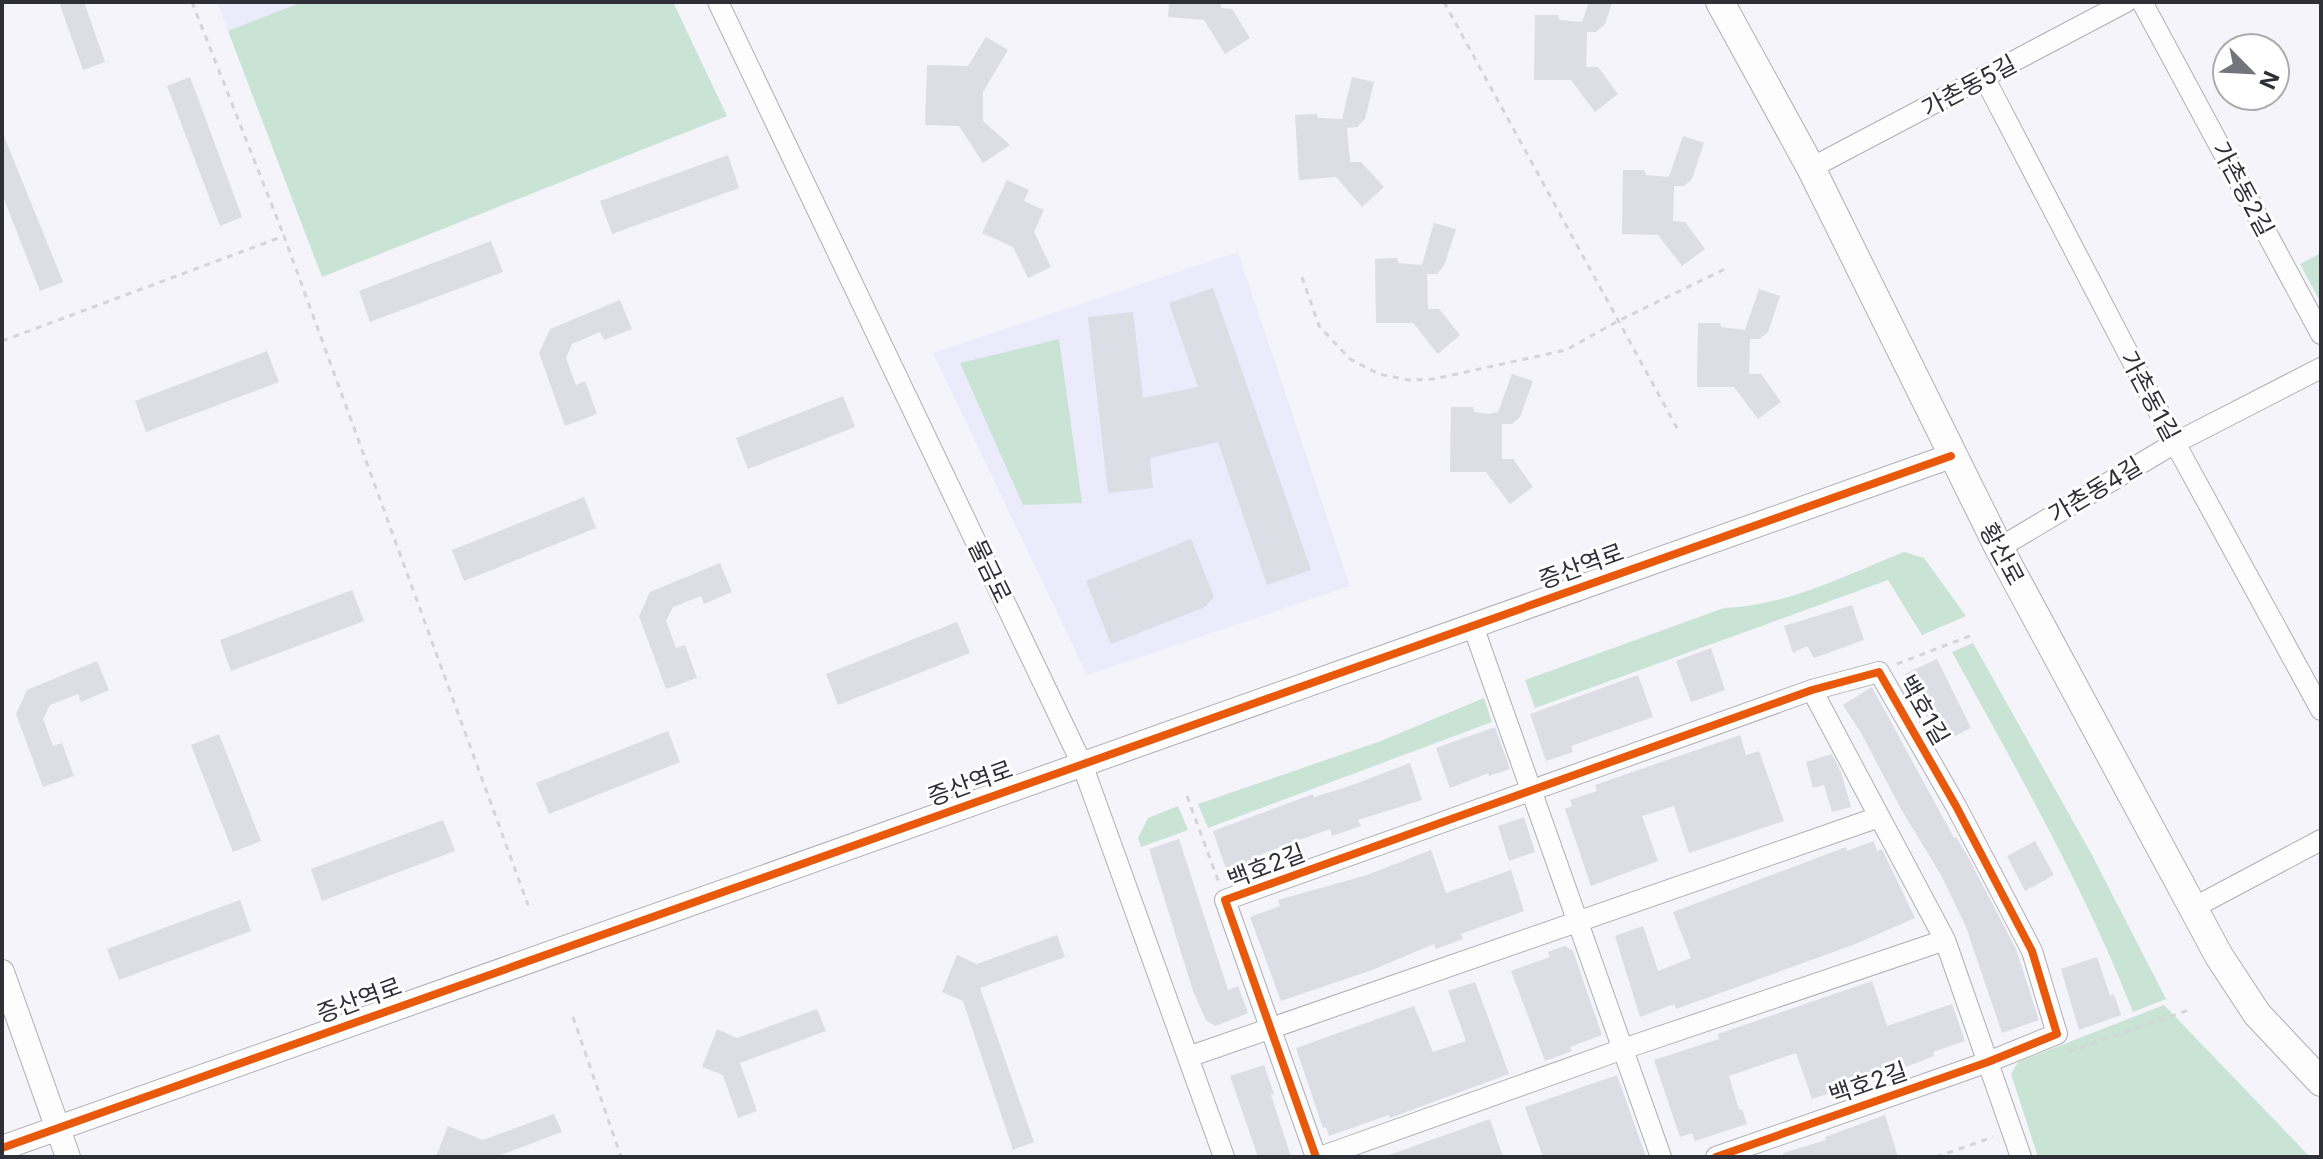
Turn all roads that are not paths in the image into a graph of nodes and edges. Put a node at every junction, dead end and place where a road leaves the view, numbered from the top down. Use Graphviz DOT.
graph roads {
  1 [pos="718,2"];
  2 [pos="1720,2"];
  3 [pos="2126,2"];
  4 [pos="2142,2"];
  5 [pos="1985,79"];
  6 [pos="1811,168"];
  7 [pos="2321,334"];
  8 [pos="2321,368"];
  9 [pos="2175,443"];
  10 [pos="1951,456"];
  11 [pos="1999,548"];
  12 [pos="1473,626"];
  13 [pos="1812,690"];
  14 [pos="2321,710"];
  15 [pos="1082,764"];
  16 [pos="1531,792"];
  17 [pos="1879,817"];
  18 [pos="2321,840"];
  19 [pos="2193,908"];
  20 [pos="1577,921"];
  21 [pos="1945,940"];
  22 [pos="2,972"];
  23 [pos="1271,1030"];
  24 [pos="1623,1049"];
  25 [pos="1188,1057"];
  26 [pos="1988,1062"];
  27 [pos="2321,1082"];
  28 [pos="58,1128"];
  29 [pos="2,1148"];
  30 [pos="68,1157"];
  31 [pos="1224,1157"];
  32 [pos="1318,1157"];
  33 [pos="1661,1157"];
  34 [pos="1716,1157"];
  35 [pos="2021,1157"];
  1 -- 15 [label="street, 물금로"];
  2 -- 6 [label="main road, 황산로"];
  3 -- 5 [label="street, 가촌동5길"];
  4 -- 7 [label="street, 가촌동2길"];
  5 -- 6 [label="street, 가촌동5길"];
  5 -- 9 [label="street, 가촌동1길"];
  6 -- 10 [label="main road, 황산로"];
  8 -- 9 [label="street, 가촌동4길"];
  9 -- 11 [label="street, 가촌동4길"];
  9 -- 14 [label="street, 가촌동1길"];
  10 -- 11 [label="main road, 황산로"];
  10 -- 12 [label="street, 증산역로"];
  11 -- 19 [label="main road, 황산로"];
  12 -- 15 [label="street, 증산역로"];
  12 -- 16 [label="street"];
  13 -- 16 [label="street, 백호1길"];
  13 -- 17 [label="street"];
  13 -- 26 [label="street, 백호1길"];
  15 -- 25 [label="street, 물금로"];
  15 -- 28 [label="street, 증산역로"];
  16 -- 20 [label="street"];
  16 -- 23 [label="street, 백호2길"];
  17 -- 20 [label="street"];
  17 -- 21 [label="street"];
  18 -- 19 [label="street"];
  19 -- 27 [label="main road, 황산로"];
  20 -- 23 [label="street"];
  20 -- 24 [label="street"];
  21 -- 24 [label="street, 백호2길"];
  21 -- 26 [label="street"];
  22 -- 28 [label="street"];
  23 -- 25 [label="street"];
  23 -- 32 [label="street, 백호2길"];
  24 -- 32 [label="street, 백호2길"];
  24 -- 33 [label="street"];
  25 -- 31 [label="street, 물금로"];
  26 -- 34 [label="street, 백호2길"];
  26 -- 35 [label="street"];
  28 -- 29 [label="street, 증산역로"];
  28 -- 30 [label="street"];
}
